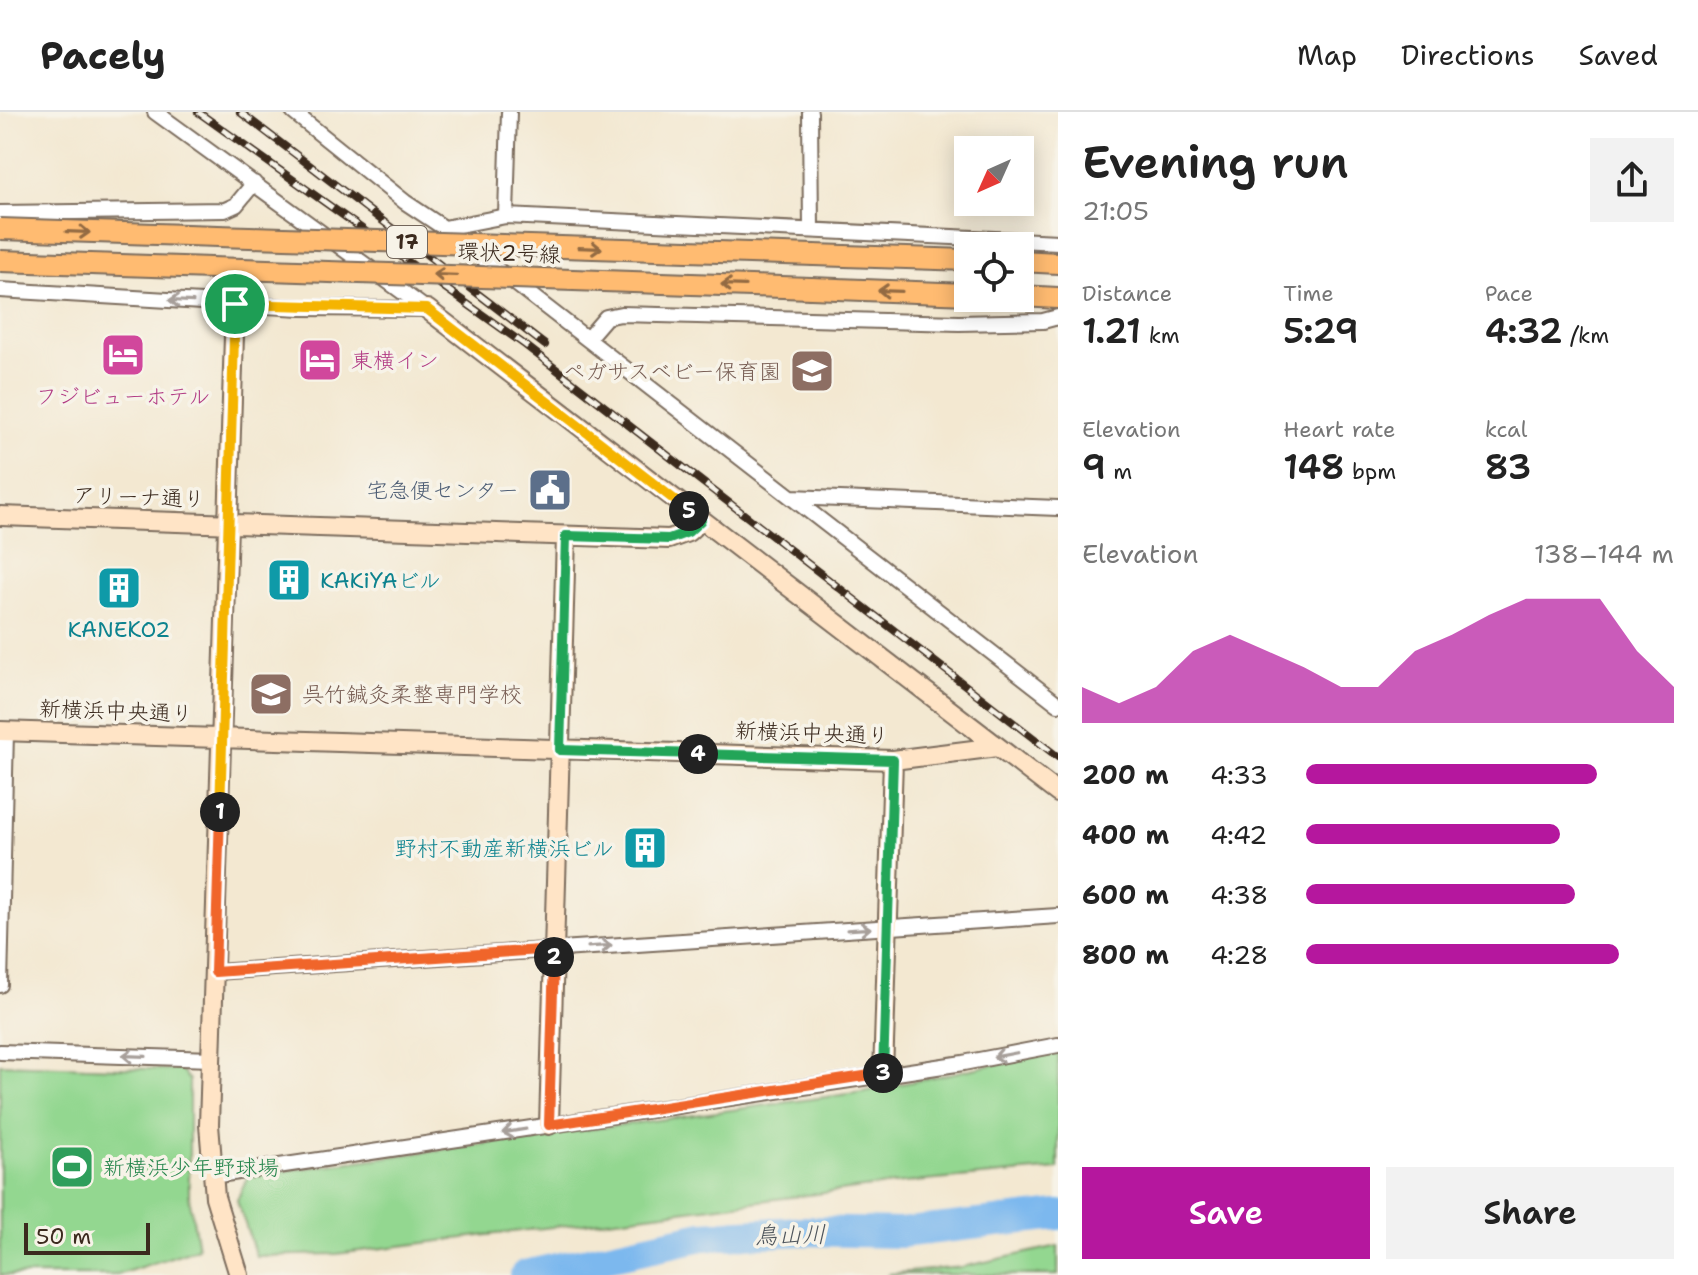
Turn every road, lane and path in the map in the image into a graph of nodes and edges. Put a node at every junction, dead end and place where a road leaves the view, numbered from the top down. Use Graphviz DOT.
graph roads {
  1 [pos="155,112"];
  2 [pos="293,112"];
  3 [pos="509,112"];
  4 [pos="810,112"];
  5 [pos="254,183"];
  6 [pos="0,213"];
  7 [pos="506,216"];
  8 [pos="444,228"];
  9 [pos="0,229"];
  10 [pos="811,230"];
  11 [pos="1058,242"];
  12 [pos="954,260"];
  13 [pos="0,261"];
  14 [pos="1034,262"];
  15 [pos="1058,263"];
  16 [pos="0,290"];
  17 [pos="954,293"];
  18 [pos="1034,297"];
  19 [pos="1058,298"];
  20 [pos="235,304"];
  21 [pos="427,309"];
  22 [pos="1058,317"];
  23 [pos="587,339"];
  24 [pos="792,497"];
  25 [pos="1058,508"];
  26 [pos="0,516"];
  27 [pos="701,520"];
  28 [pos="228,524"];
  29 [pos="566,536"];
  30 [pos="1058,704"];
  31 [pos="3,732"];
  32 [pos="222,739"];
  33 [pos="997,747"];
  34 [pos="560,750"];
  35 [pos="893,760"];
  36 [pos="1058,793"];
  37 [pos="1058,916"];
  38 [pos="887,927"];
  39 [pos="554,949"];
  40 [pos="215,972"];
  41 [pos="0,985"];
  42 [pos="1058,1045"];
  43 [pos="0,1052"];
  44 [pos="212,1059"];
  45 [pos="883,1075"];
  46 [pos="549,1125"];
  47 [pos="212,1176"];
  48 [pos="237,1269"];
  1 -- 5 [label="street"];
  2 -- 8 [label="street"];
  3 -- 7 [label="street"];
  4 -- 10 [label="street"];
  5 -- 6 [label="street"];
  5 -- 21 [label="street"];
  7 -- 8 [label="street"];
  7 -- 10 [label="street"];
  8 -- 23 [label="street"];
  9 -- 12 [label="main road, 環状2号線 / 17, one-way, bridge"];
  10 -- 11 [label="street"];
  17 -- 13 [label="main road, 環状2号線 / 17, one-way, bridge"];
  14 -- 15 [label="main road"];
  20 -- 16 [label="street, one-way"];
  18 -- 19 [label="main road"];
  20 -- 21 [label="street"];
  20 -- 28 [label="street"];
  21 -- 27 [label="street"];
  22 -- 23 [label="street"];
  23 -- 24 [label="street"];
  24 -- 25 [label="street"];
  24 -- 30 [label="street"];
  26 -- 28 [label="street, アリーナ通り"];
  27 -- 29 [label="street, アリーナ通り"];
  27 -- 33 [label="street"];
  28 -- 29 [label="street, アリーナ通り"];
  28 -- 32 [label="street"];
  29 -- 34 [label="street"];
  31 -- 32 [label="street, 新横浜中央通り"];
  31 -- 41 [label="street"];
  32 -- 34 [label="street, 新横浜中央通り"];
  32 -- 40 [label="street"];
  33 -- 35 [label="street, 新横浜中央通り"];
  33 -- 36 [label="street"];
  34 -- 35 [label="street, 新横浜中央通り"];
  34 -- 39 [label="street"];
  35 -- 38 [label="street"];
  37 -- 38 [label="street"];
  39 -- 38 [label="street, one-way"];
  38 -- 45 [label="street"];
  39 -- 40 [label="street"];
  39 -- 46 [label="street"];
  40 -- 44 [label="street"];
  42 -- 45 [label="street, one-way"];
  44 -- 43 [label="street, one-way"];
  44 -- 47 [label="street"];
  45 -- 46 [label="street"];
  46 -- 47 [label="street, one-way"];
  47 -- 48 [label="street"];
}
